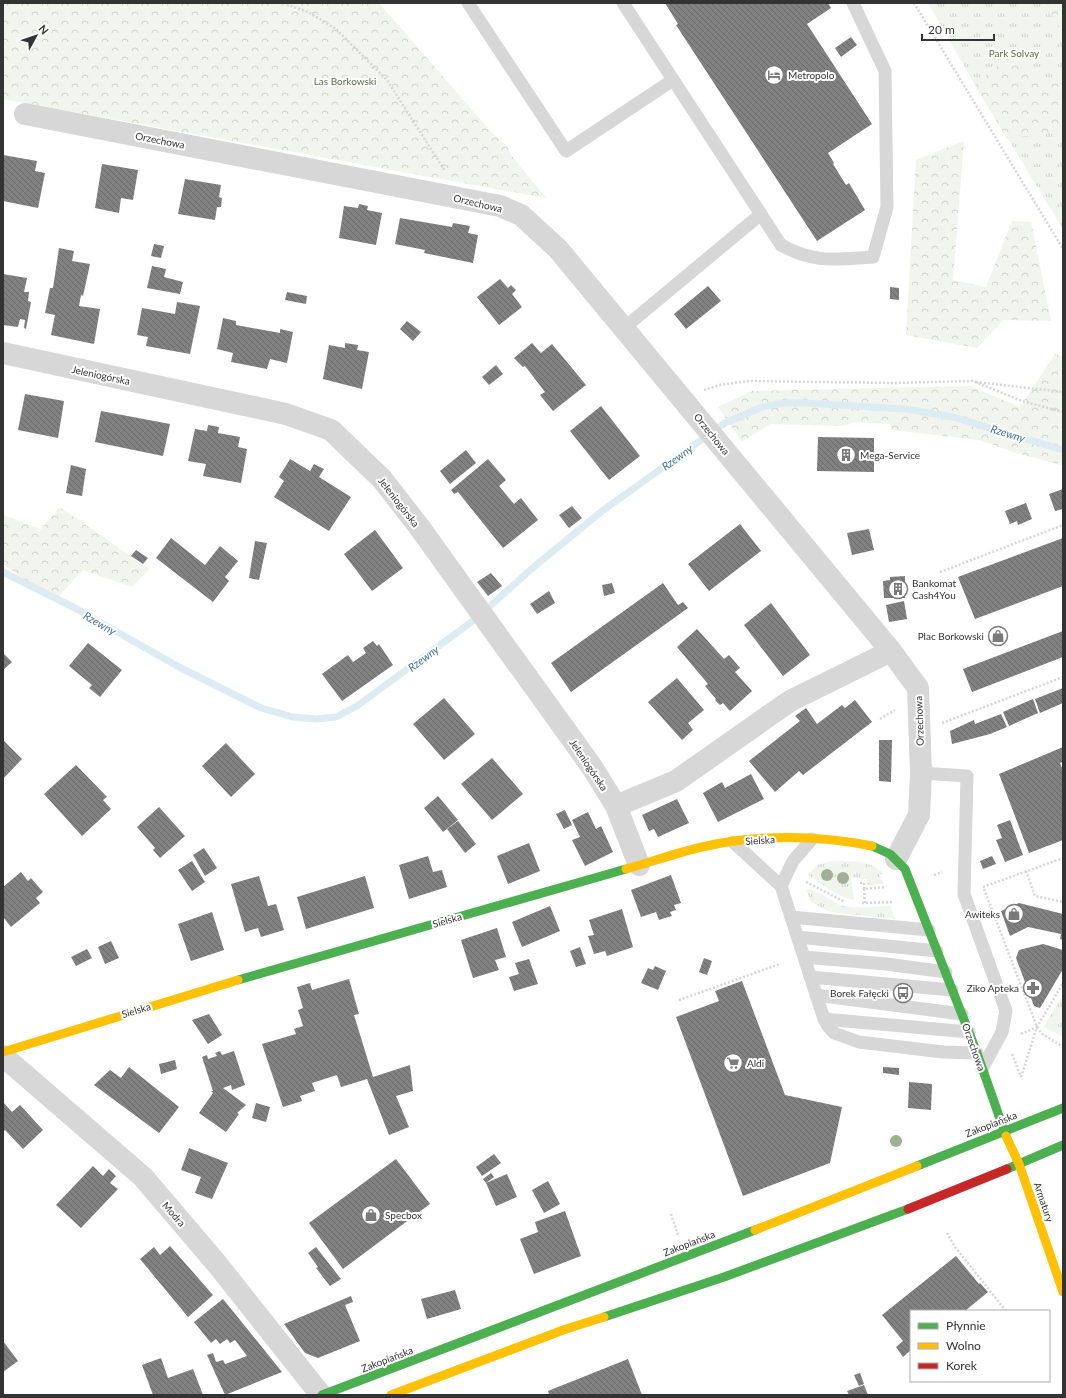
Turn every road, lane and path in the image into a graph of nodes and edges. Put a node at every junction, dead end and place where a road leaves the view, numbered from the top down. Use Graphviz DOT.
graph roads {
  1 [pos="282,3"];
  2 [pos="468,3"];
  3 [pos="624,3"];
  4 [pos="853,3"];
  5 [pos="914,3"];
  6 [pos="673,80"];
  7 [pos="25,114"];
  8 [pos="462,199"];
  9 [pos="761,214"];
  10 [pos="1063,249"];
  11 [pos="624,328"];
  12 [pos="3,353"];
  13 [pos="973,381"];
  14 [pos="1063,392"];
  15 [pos="682,398"];
  16 [pos="1063,412"];
  17 [pos="1063,525"];
  18 [pos="940,572"];
  19 [pos="890,651"];
  20 [pos="1063,677"];
  21 [pos="900,708"];
  22 [pos="880,719"];
  23 [pos="919,730"];
  24 [pos="921,773"];
  25 [pos="616,806"];
  26 [pos="812,839"];
  27 [pos="733,842"];
  28 [pos="1063,858"];
  29 [pos="896,859"];
  30 [pos="639,865"];
  31 [pos="1026,871"];
  32 [pos="942,872"];
  33 [pos="934,875"];
  34 [pos="806,882"];
  35 [pos="860,883"];
  36 [pos="781,886"];
  37 [pos="886,887"];
  38 [pos="864,889"];
  39 [pos="892,902"];
  40 [pos="1063,902"];
  41 [pos="848,903"];
  42 [pos="858,903"];
  43 [pos="865,903"];
  44 [pos="791,917"];
  45 [pos="929,930"];
  46 [pos="798,937"];
  47 [pos="937,951"];
  48 [pos="804,957"];
  49 [pos="780,964"];
  50 [pos="946,972"];
  51 [pos="810,977"];
  52 [pos="1063,983"];
  53 [pos="952,990"];
  54 [pos="816,995"];
  55 [pos="680,1000"];
  56 [pos="962,1014"];
  57 [pos="824,1019"];
  58 [pos="1037,1027"];
  59 [pos="968,1032"];
  60 [pos="1063,1047"];
  61 [pos="1010,1048"];
  62 [pos="3,1054"];
  63 [pos="977,1054"];
  64 [pos="982,1069"];
  65 [pos="1063,1108"];
  66 [pos="1004,1131"];
  67 [pos="1063,1145"];
  68 [pos="1019,1164"];
  69 [pos="671,1214"];
  70 [pos="947,1233"];
  71 [pos="680,1241"];
  72 [pos="1063,1292"];
  73 [pos="1005,1310"];
  74 [pos="322,1395"];
  75 [pos="391,1395"];
  1 -- 8 [label="path"];
  2 -- 6 [label="lane"];
  3 -- 6 [label="lane"];
  4 -- 9 [label="lane"];
  5 -- 10 [label="path"];
  6 -- 9 [label="lane"];
  7 -- 8 [label="street, Orzechowa"];
  8 -- 11 [label="street, Orzechowa"];
  9 -- 11 [label="lane"];
  11 -- 15 [label="street, Orzechowa"];
  12 -- 25 [label="street, Jeleniogórska"];
  13 -- 14 [label="path"];
  13 -- 15 [label="path"];
  13 -- 16 [label="path"];
  15 -- 19 [label="street, Orzechowa"];
  17 -- 18 [label="path"];
  19 -- 23 [label="street, Orzechowa"];
  19 -- 25 [label="street"];
  20 -- 23 [label="path"];
  21 -- 22 [label="path"];
  23 -- 24 [label="street, Orzechowa"];
  24 -- 29 [label="street, Orzechowa"];
  24 -- 64 [label="lane"];
  25 -- 30 [label="street, Jeleniogórska"];
  26 -- 27 [label="main road, Sielska"];
  26 -- 29 [label="main road, Sielska"];
  26 -- 36 [label="lane"];
  27 -- 30 [label="main road, Sielska"];
  27 -- 36 [label="lane"];
  28 -- 31 [label="path"];
  29 -- 45 [label="main road, Orzechowa"];
  30 -- 62 [label="main road, Sielska"];
  31 -- 40 [label="path"];
  31 -- 58 [label="path"];
  32 -- 33 [label="path"];
  34 -- 41 [label="path"];
  35 -- 38 [label="path"];
  36 -- 44 [label="lane"];
  37 -- 38 [label="path"];
  38 -- 43 [label="path"];
  39 -- 43 [label="path"];
  42 -- 43 [label="path"];
  44 -- 45 [label="lane"];
  44 -- 46 [label="lane"];
  45 -- 47 [label="main road, Orzechowa"];
  46 -- 47 [label="lane"];
  46 -- 48 [label="lane"];
  47 -- 50 [label="main road, Orzechowa"];
  48 -- 50 [label="lane"];
  48 -- 51 [label="lane"];
  49 -- 55 [label="path"];
  50 -- 53 [label="main road, Orzechowa"];
  51 -- 53 [label="lane"];
  51 -- 54 [label="lane"];
  52 -- 58 [label="path"];
  53 -- 56 [label="main road, Orzechowa"];
  54 -- 56 [label="lane"];
  54 -- 57 [label="lane"];
  56 -- 59 [label="main road, Orzechowa"];
  57 -- 59 [label="lane"];
  57 -- 63 [label="lane"];
  58 -- 60 [label="path"];
  58 -- 61 [label="path"];
  59 -- 63 [label="main road, Orzechowa"];
  62 -- 74 [label="street, Modra"];
  63 -- 64 [label="main road, Orzechowa"];
  64 -- 66 [label="main road, Orzechowa"];
  65 -- 66 [label="main road, Zakopiańska"];
  66 -- 68 [label="main road, Orzechowa"];
  66 -- 74 [label="main road, Zakopiańska"];
  67 -- 68 [label="main road"];
  68 -- 72 [label="main road, Armatury"];
  68 -- 75 [label="main road"];
  69 -- 71 [label="path"];
  70 -- 73 [label="path"];
}
